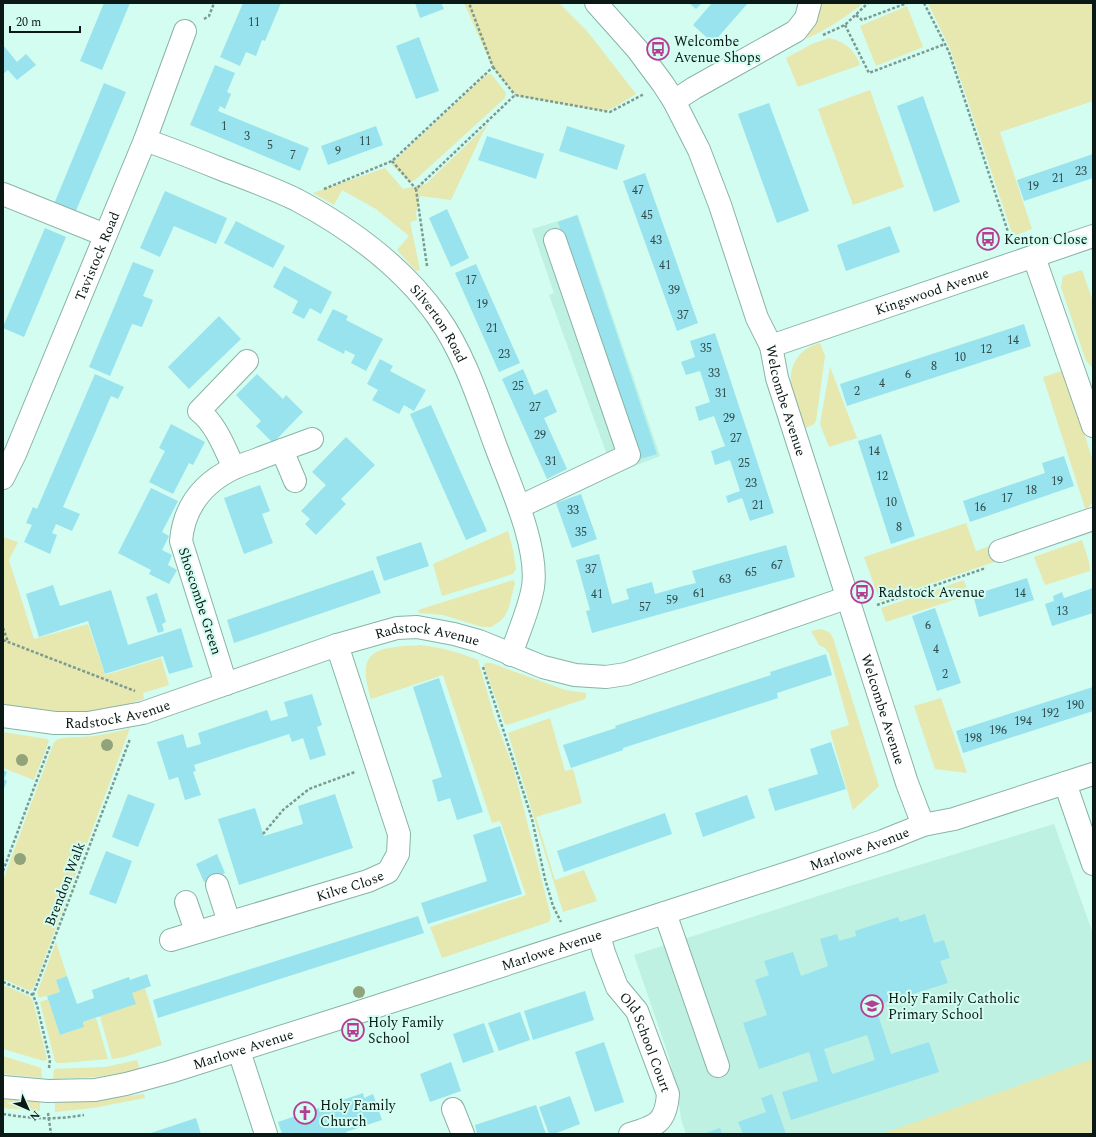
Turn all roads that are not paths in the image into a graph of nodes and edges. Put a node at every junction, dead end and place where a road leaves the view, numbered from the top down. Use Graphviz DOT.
graph roads {
  1 [pos="596,3"];
  2 [pos="810,3"];
  3 [pos="185,31"];
  4 [pos="669,92"];
  5 [pos="145,140"];
  6 [pos="3,194"];
  7 [pos="105,235"];
  8 [pos="1093,236"];
  9 [pos="555,240"];
  10 [pos="1034,257"];
  11 [pos="771,346"];
  12 [pos="247,361"];
  13 [pos="1086,381"];
  14 [pos="1093,426"];
  15 [pos="312,439"];
  16 [pos="282,450"];
  17 [pos="234,468"];
  18 [pos="3,478"];
  19 [pos="295,481"];
  20 [pos="519,507"];
  21 [pos="1093,519"];
  22 [pos="1000,551"];
  23 [pos="846,598"];
  24 [pos="337,645"];
  25 [pos="511,655"];
  26 [pos="226,684"];
  27 [pos="3,716"];
  28 [pos="1093,774"];
  29 [pos="1065,783"];
  30 [pos="923,825"];
  31 [pos="1093,864"];
  32 [pos="217,885"];
  33 [pos="186,902"];
  34 [pos="665,913"];
  35 [pos="229,922"];
  36 [pos="196,931"];
  37 [pos="599,934"];
  38 [pos="171,940"];
  39 [pos="239,1051"];
  40 [pos="718,1066"];
  41 [pos="3,1087"];
  42 [pos="453,1109"];
  43 [pos="661,1128"];
  44 [pos="266,1134"];
  45 [pos="463,1134"];
  46 [pos="630,1134"];
  1 -- 4 [label="street, Welcombe Avenue"];
  2 -- 4 [label="street"];
  3 -- 5 [label="street, Tavistock Road"];
  4 -- 11 [label="street, Welcombe Avenue"];
  5 -- 7 [label="street, Tavistock Road"];
  5 -- 20 [label="street, Silverton Road"];
  6 -- 7 [label="street"];
  7 -- 18 [label="street, Tavistock Road"];
  8 -- 10 [label="street, Kingswood Avenue"];
  9 -- 20 [label="street"];
  10 -- 11 [label="street, Kingswood Avenue"];
  10 -- 13 [label="street"];
  11 -- 23 [label="street, Welcombe Avenue"];
  12 -- 17 [label="street"];
  13 -- 14 [label="street"];
  15 -- 16 [label="street, Shoscombe Green"];
  16 -- 17 [label="street, Shoscombe Green"];
  16 -- 19 [label="street"];
  17 -- 26 [label="street, Shoscombe Green"];
  20 -- 25 [label="street, Silverton Road"];
  21 -- 22 [label="street"];
  23 -- 25 [label="street, Radstock Avenue"];
  23 -- 30 [label="street, Welcombe Avenue"];
  24 -- 25 [label="street, Radstock Avenue"];
  24 -- 26 [label="street, Radstock Avenue"];
  24 -- 35 [label="street, Kilve Close"];
  26 -- 27 [label="street, Radstock Avenue"];
  28 -- 29 [label="street, Marlowe Avenue"];
  29 -- 30 [label="street, Marlowe Avenue"];
  29 -- 31 [label="street"];
  30 -- 34 [label="street, Marlowe Avenue"];
  32 -- 35 [label="street"];
  33 -- 36 [label="street"];
  34 -- 37 [label="street, Marlowe Avenue"];
  34 -- 40 [label="street"];
  35 -- 36 [label="street, Kilve Close"];
  36 -- 38 [label="street, Kilve Close"];
  37 -- 39 [label="street, Marlowe Avenue"];
  37 -- 43 [label="street, Old School Court"];
  39 -- 41 [label="street, Marlowe Avenue"];
  39 -- 44 [label="street"];
  42 -- 45 [label="street"];
  43 -- 46 [label="street, Old School Court"];
}
